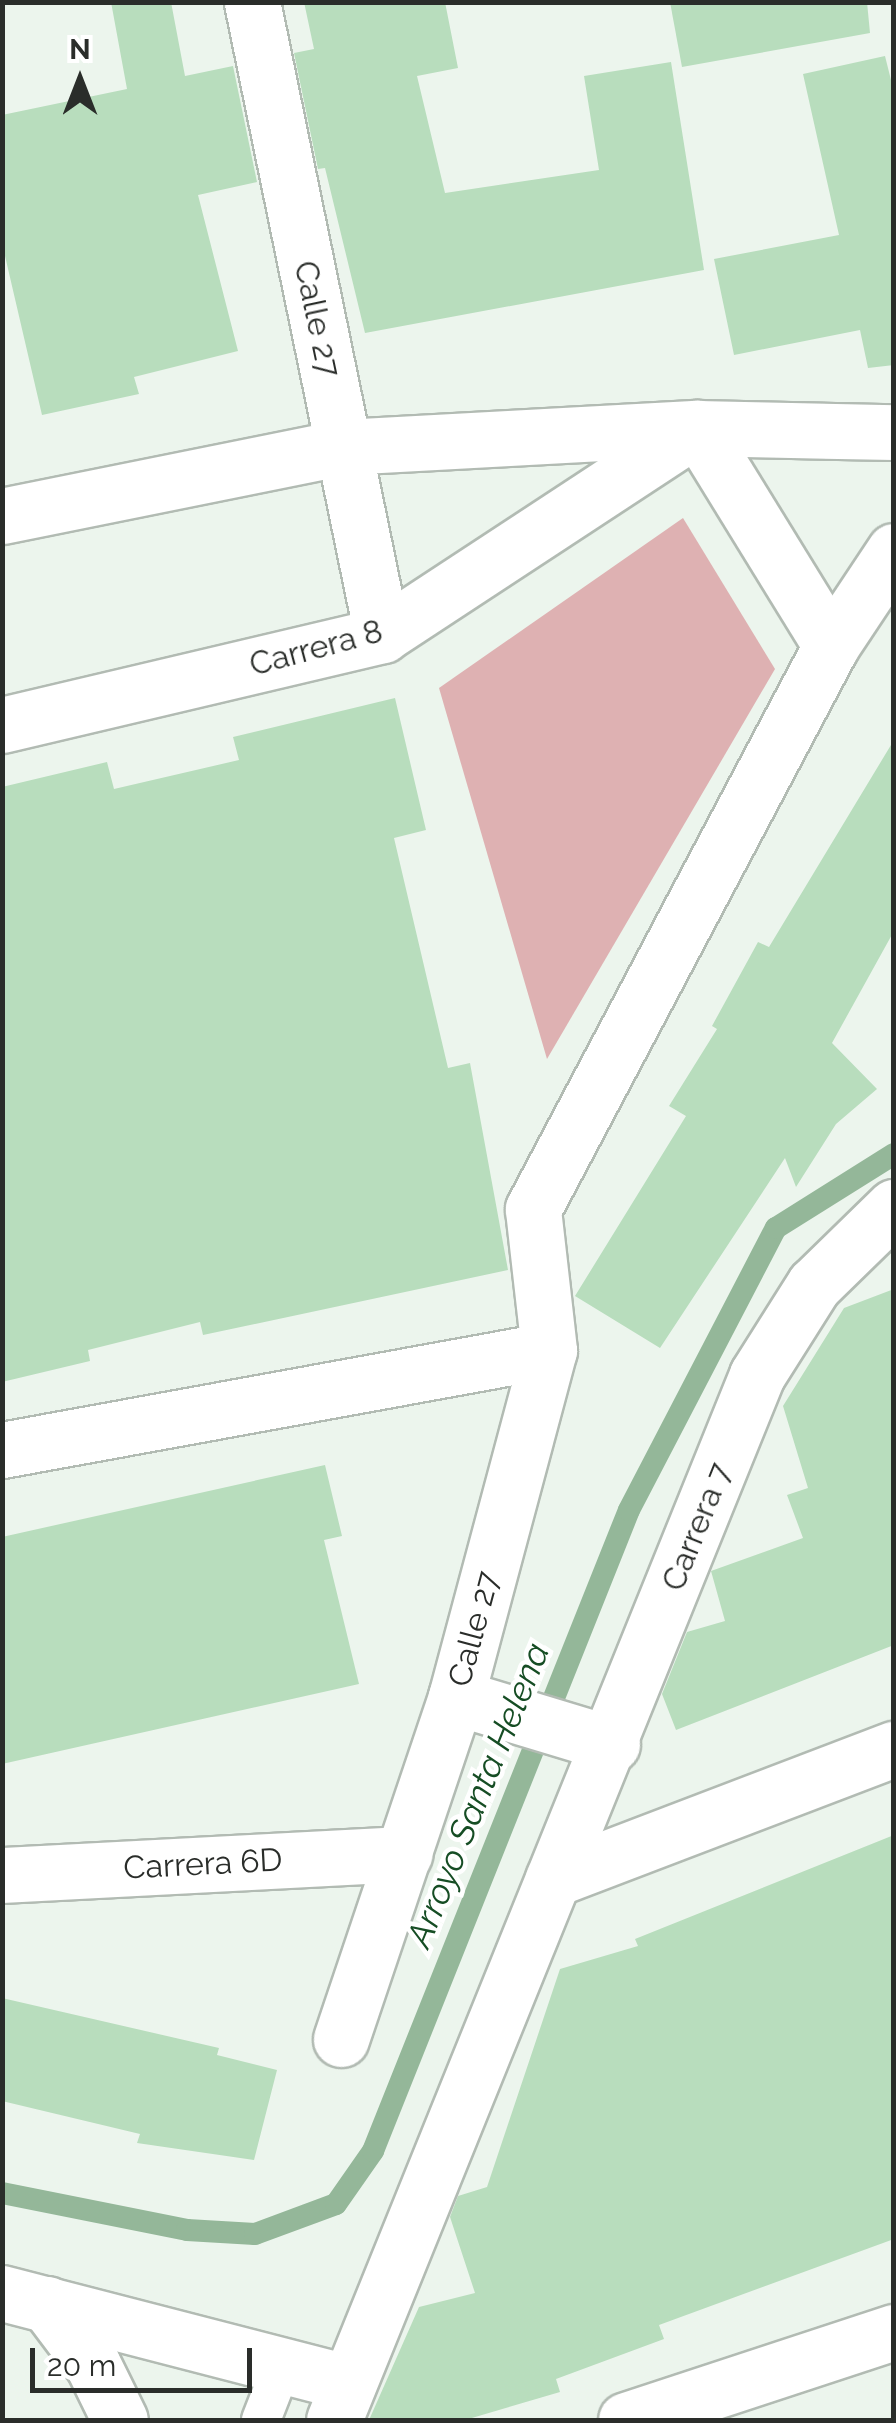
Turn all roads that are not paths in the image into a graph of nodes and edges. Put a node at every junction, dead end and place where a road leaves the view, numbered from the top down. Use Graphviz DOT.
graph roads {
  1 [pos="252,2"];
  2 [pos="696,428"];
  3 [pos="894,432"];
  4 [pos="343,447"];
  5 [pos="2,516"];
  6 [pos="894,551"];
  7 [pos="382,636"];
  8 [pos="831,646"];
  9 [pos="2,725"];
  10 [pos="894,1207"];
  11 [pos="549,1350"];
  12 [pos="2,1450"];
  13 [pos="476,1704"];
  14 [pos="592,1739"];
  15 [pos="894,1749"];
  16 [pos="404,1854"];
  17 [pos="2,1875"];
  18 [pos="552,1879"];
  19 [pos="341,2039"];
  20 [pos="25,2299"];
  21 [pos="894,2332"];
  22 [pos="284,2361"];
  23 [pos="342,2402"];
  24 [pos="120,2420"];
  25 [pos="261,2420"];
  26 [pos="626,2420"];
  1 -- 4 [label="street, Calle 27"];
  2 -- 3 [label="street"];
  2 -- 4 [label="street"];
  2 -- 7 [label="street, Carrera 8"];
  2 -- 8 [label="street"];
  4 -- 5 [label="street"];
  4 -- 7 [label="street, Calle 27"];
  6 -- 8 [label="street"];
  7 -- 9 [label="street, Carrera 8"];
  8 -- 11 [label="street, Calle 27"];
  10 -- 14 [label="street, Carrera 7"];
  11 -- 12 [label="street"];
  11 -- 13 [label="street, Calle 27"];
  13 -- 14 [label="street"];
  13 -- 16 [label="street, Calle 27"];
  14 -- 18 [label="street, Carrera 7"];
  15 -- 18 [label="street"];
  16 -- 17 [label="street, Carrera 6D"];
  16 -- 19 [label="street, Calle 27"];
  18 -- 23 [label="street"];
  20 -- 22 [label="street"];
  20 -- 24 [label="street"];
  21 -- 26 [label="street"];
  22 -- 23 [label="street"];
  22 -- 25 [label="lane"];
}
